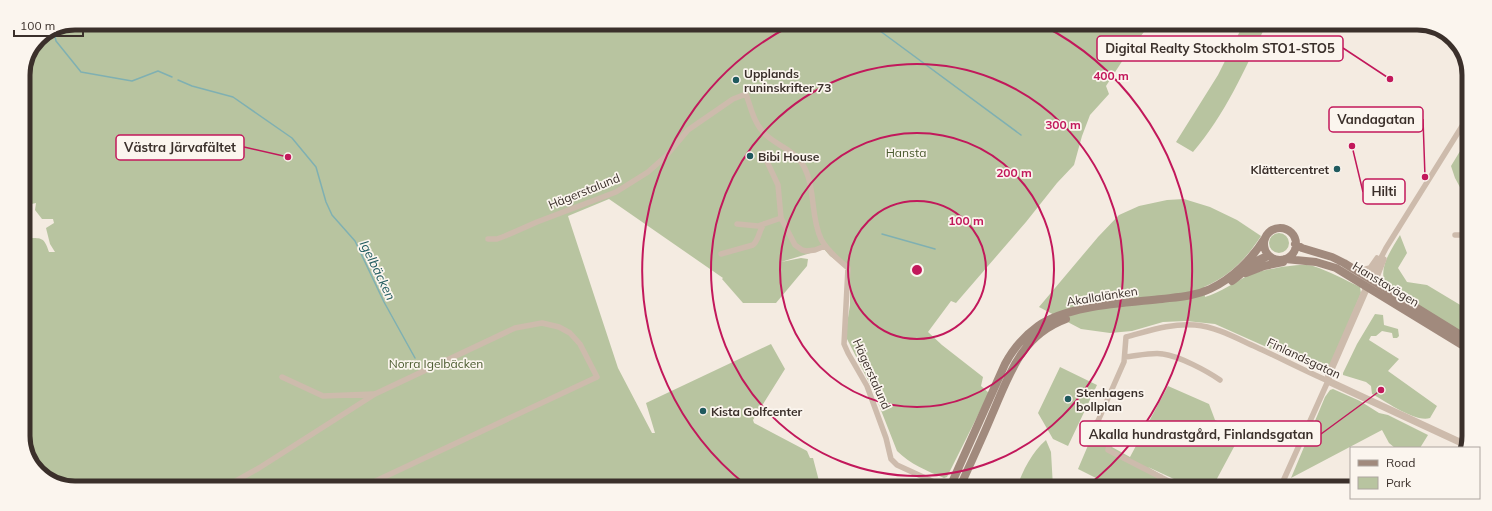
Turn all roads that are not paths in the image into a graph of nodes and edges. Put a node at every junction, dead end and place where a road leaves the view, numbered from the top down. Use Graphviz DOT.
graph roads {
  1 [pos="1462,126"];
  2 [pos="764,153"];
  3 [pos="781,218"];
  4 [pos="737,224"];
  5 [pos="764,224"];
  6 [pos="1455,235"];
  7 [pos="1462,235"];
  8 [pos="1265,238"];
  9 [pos="488,239"];
  10 [pos="1392,239"];
  11 [pos="1295,244"];
  12 [pos="825,246"];
  13 [pos="1386,248"];
  14 [pos="721,254"];
  15 [pos="1269,256"];
  16 [pos="1285,259"];
  17 [pos="1296,260"];
  18 [pos="1358,271"];
  19 [pos="1241,274"];
  20 [pos="1371,284"];
  21 [pos="1462,337"];
  22 [pos="1462,345"];
  23 [pos="1125,357"];
  24 [pos="282,378"];
  25 [pos="1220,380"];
  26 [pos="1328,381"];
  27 [pos="375,394"];
  28 [pos="1090,428"];
  29 [pos="1462,443"];
  30 [pos="1109,446"];
  31 [pos="1161,477"];
  32 [pos="236,481"];
  33 [pos="376,481"];
  34 [pos="932,481"];
  35 [pos="953,481"];
  36 [pos="963,481"];
  37 [pos="1159,481"];
  38 [pos="1169,481"];
  39 [pos="1283,481"];
  1 -- 10 [label="street"];
  2 -- 3 [label="street"];
  3 -- 5 [label="street"];
  3 -- 12 [label="street"];
  4 -- 5 [label="street"];
  5 -- 14 [label="street"];
  6 -- 7 [label="street"];
  8 -- 11 [label="main road"];
  8 -- 15 [label="main road"];
  8 -- 35 [label="main road, Akallalänken"];
  9 -- 12 [label="street, Hägerstalund"];
  10 -- 13 [label="street"];
  10 -- 20 [label="street"];
  11 -- 16 [label="main road"];
  11 -- 18 [label="main road, Hanstavägen"];
  12 -- 34 [label="street, Hägerstalund"];
  13 -- 18 [label="street"];
  13 -- 20 [label="street"];
  15 -- 16 [label="main road"];
  15 -- 19 [label="main road, Akallalänken"];
  16 -- 17 [label="main road, Hanstavägen"];
  17 -- 19 [label="main road"];
  17 -- 20 [label="main road, Hanstavägen"];
  18 -- 20 [label="main road, Hanstavägen"];
  19 -- 36 [label="main road, Akallalänken"];
  20 -- 21 [label="main road, Hanstavägen"];
  20 -- 22 [label="main road, Hanstavägen"];
  20 -- 26 [label="street"];
  23 -- 25 [label="street"];
  23 -- 26 [label="street, Finlandsgatan"];
  23 -- 28 [label="street"];
  24 -- 27 [label="street"];
  26 -- 29 [label="street, Finlandsgatan"];
  26 -- 39 [label="street"];
  27 -- 32 [label="street"];
  27 -- 33 [label="street"];
  30 -- 31 [label="street"];
  31 -- 37 [label="street"];
  31 -- 38 [label="street"];
}
